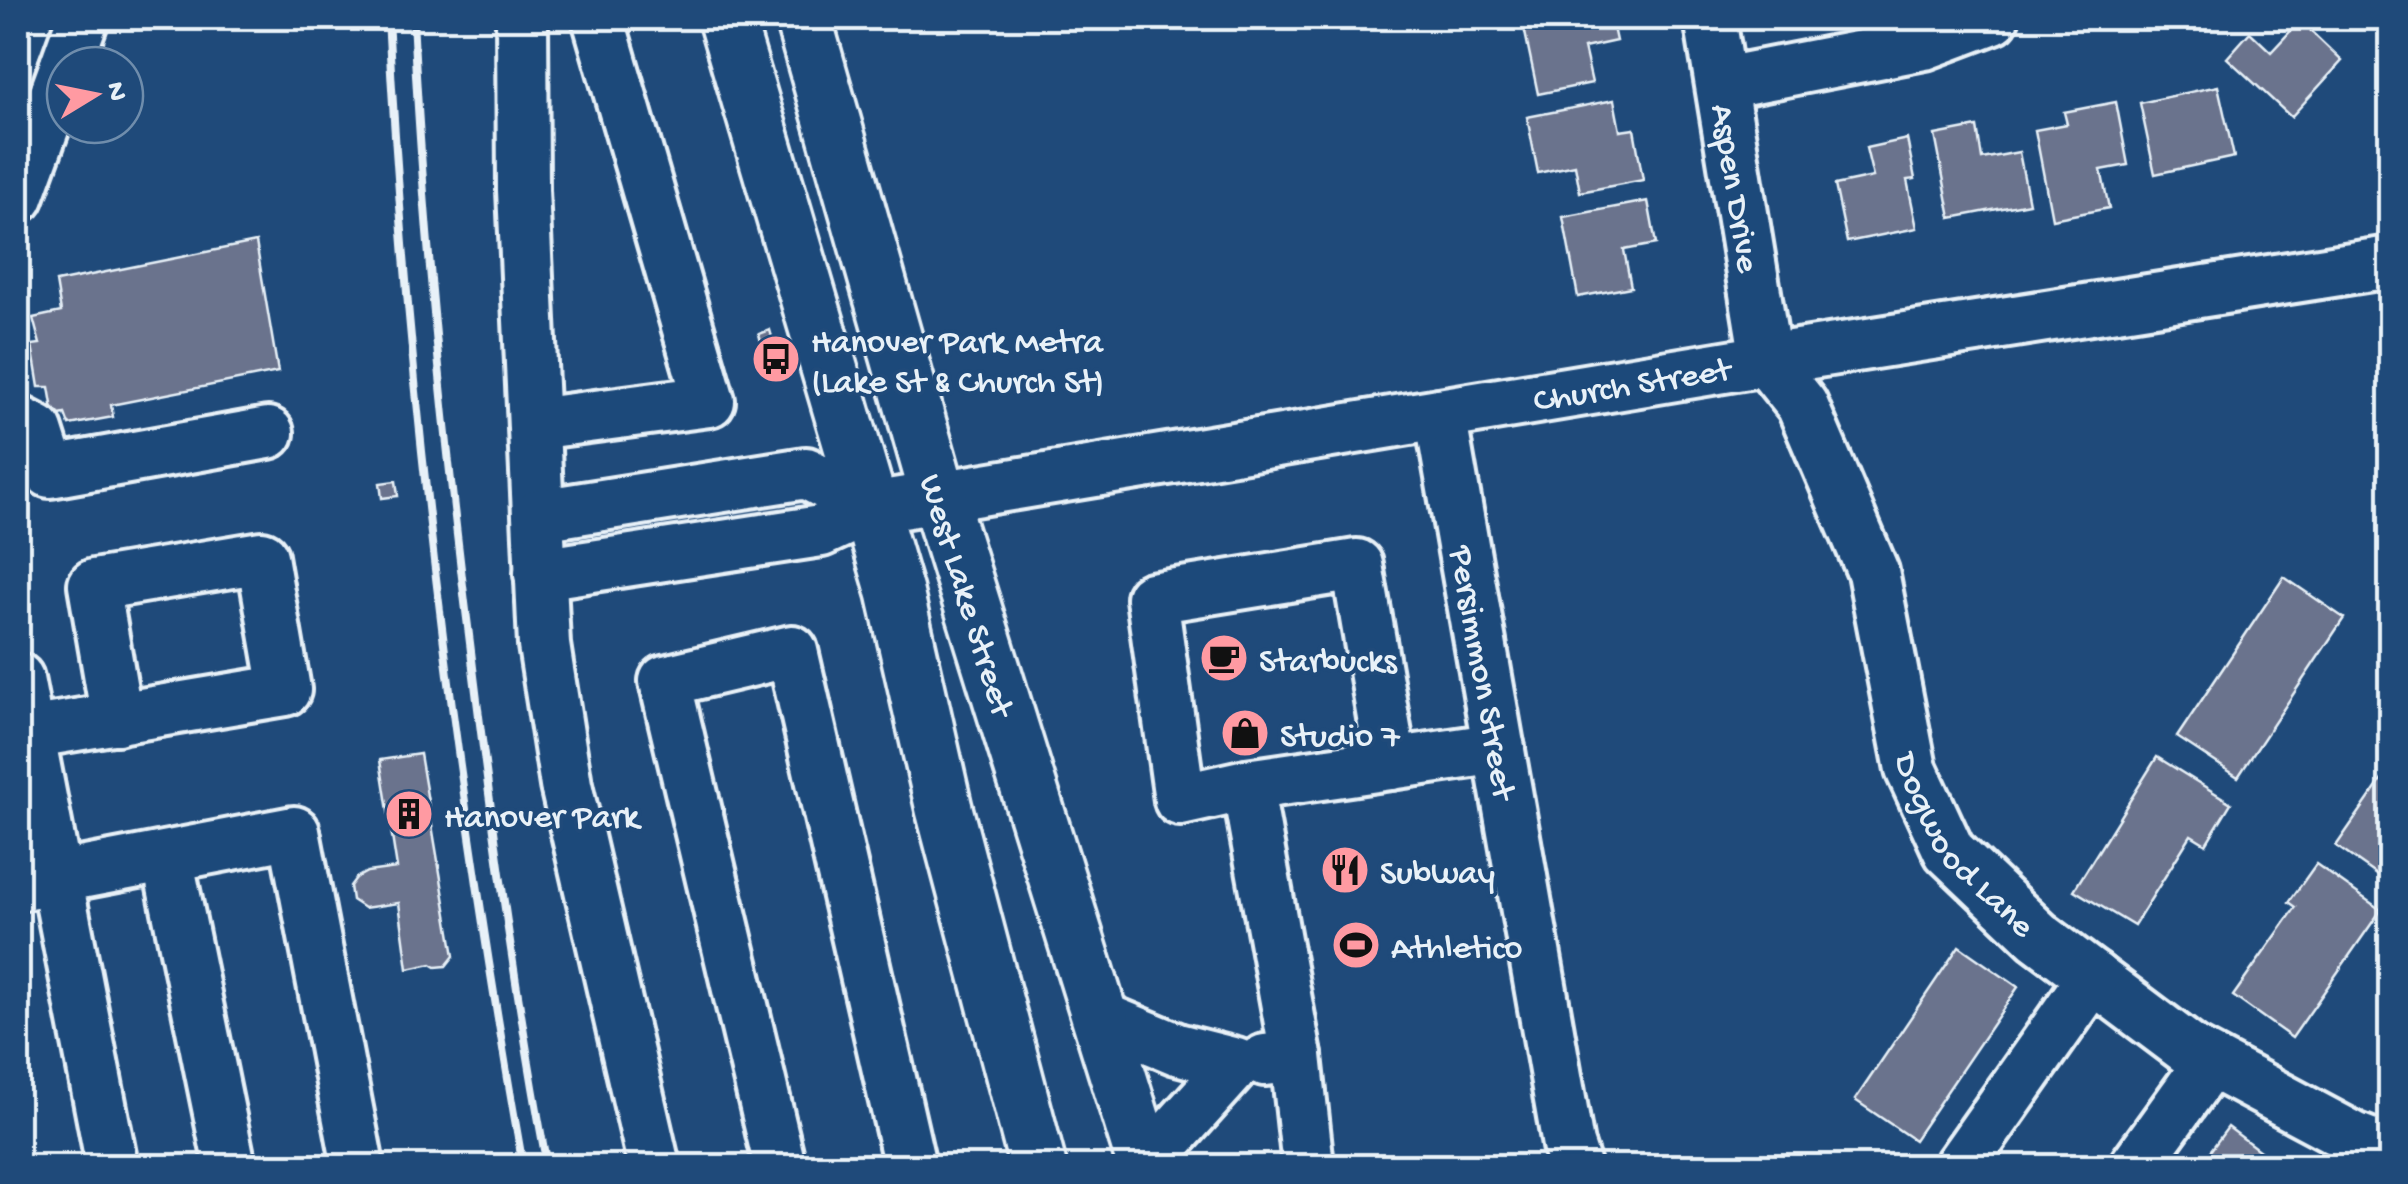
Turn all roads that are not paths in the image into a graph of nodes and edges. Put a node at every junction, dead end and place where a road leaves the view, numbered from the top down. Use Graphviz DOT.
graph roads {
  1 [pos="84,18"];
  2 [pos="522,18"];
  3 [pos="598,18"];
  4 [pos="726,18"];
  5 [pos="803,18"];
  6 [pos="1710,18"];
  7 [pos="1993,18"];
  8 [pos="74,45"];
  9 [pos="1723,83"];
  10 [pos="45,123"];
  11 [pos="18,197"];
  12 [pos="2390,262"];
  13 [pos="1766,360"];
  14 [pos="1440,414"];
  15 [pos="18,421"];
  16 [pos="534,424"];
  17 [pos="268,432"];
  18 [pos="939,498"];
  19 [pos="871,508"];
  20 [pos="539,515"];
  21 [pos="540,574"];
  22 [pos="18,680"];
  23 [pos="116,718"];
  24 [pos="28,733"];
  25 [pos="1499,748"];
  26 [pos="1390,764"];
  27 [pos="1247,785"];
  28 [pos="167,857"];
  29 [pos="37,881"];
  30 [pos="2093,977"];
  31 [pos="1100,1017"];
  32 [pos="1296,1056"];
  33 [pos="2210,1062"];
  34 [pos="1236,1064"];
  35 [pos="2390,1152"];
  36 [pos="1146,1165"];
  37 [pos="112,1166"];
  38 [pos="230,1166"];
  39 [pos="358,1166"];
  40 [pos="654,1166"];
  41 [pos="780,1166"];
  42 [pos="910,1166"];
  43 [pos="1038,1166"];
  44 [pos="1308,1166"];
  45 [pos="1575,1166"];
  46 [pos="1960,1166"];
  47 [pos="2135,1166"];
  1 -- 8 [label="street"];
  2 -- 16 [label="street"];
  3 -- 16 [label="street"];
  4 -- 19 [label="highway, West Lake Street"];
  5 -- 18 [label="highway, West Lake Street"];
  6 -- 9 [label="street, Aspen Drive"];
  7 -- 9 [label="street"];
  9 -- 13 [label="street, Aspen Drive"];
  10 -- 11 [label="street"];
  12 -- 13 [label="street, Church Street"];
  13 -- 14 [label="street, Church Street"];
  13 -- 30 [label="street, Dogwood Lane"];
  14 -- 18 [label="street, Church Street"];
  14 -- 25 [label="street, Persimmon Street"];
  15 -- 17 [label="street"];
  16 -- 20 [label="street"];
  18 -- 19 [label="street, Church Street"];
  18 -- 31 [label="highway, West Lake Street"];
  19 -- 20 [label="street"];
  19 -- 21 [label="street, Church Street"];
  19 -- 43 [label="highway, West Lake Street"];
  20 -- 21 [label="street"];
  21 -- 40 [label="street"];
  22 -- 24 [label="street"];
  23 -- 24 [label="street"];
  24 -- 29 [label="street"];
  25 -- 26 [label="street"];
  25 -- 45 [label="street, Persimmon Street"];
  26 -- 27 [label="street"];
  26 -- 27 [label="street"];
  27 -- 32 [label="street"];
  28 -- 29 [label="street"];
  28 -- 38 [label="street"];
  28 -- 39 [label="street"];
  29 -- 37 [label="street"];
  30 -- 33 [label="street, Dogwood Lane"];
  30 -- 46 [label="street"];
  31 -- 34 [label="street"];
  31 -- 36 [label="highway, West Lake Street"];
  32 -- 34 [label="street"];
  32 -- 44 [label="street"];
  33 -- 35 [label="street, Dogwood Lane"];
  33 -- 47 [label="street"];
  34 -- 36 [label="street"];
  41 -- 42 [label="street"];
}
